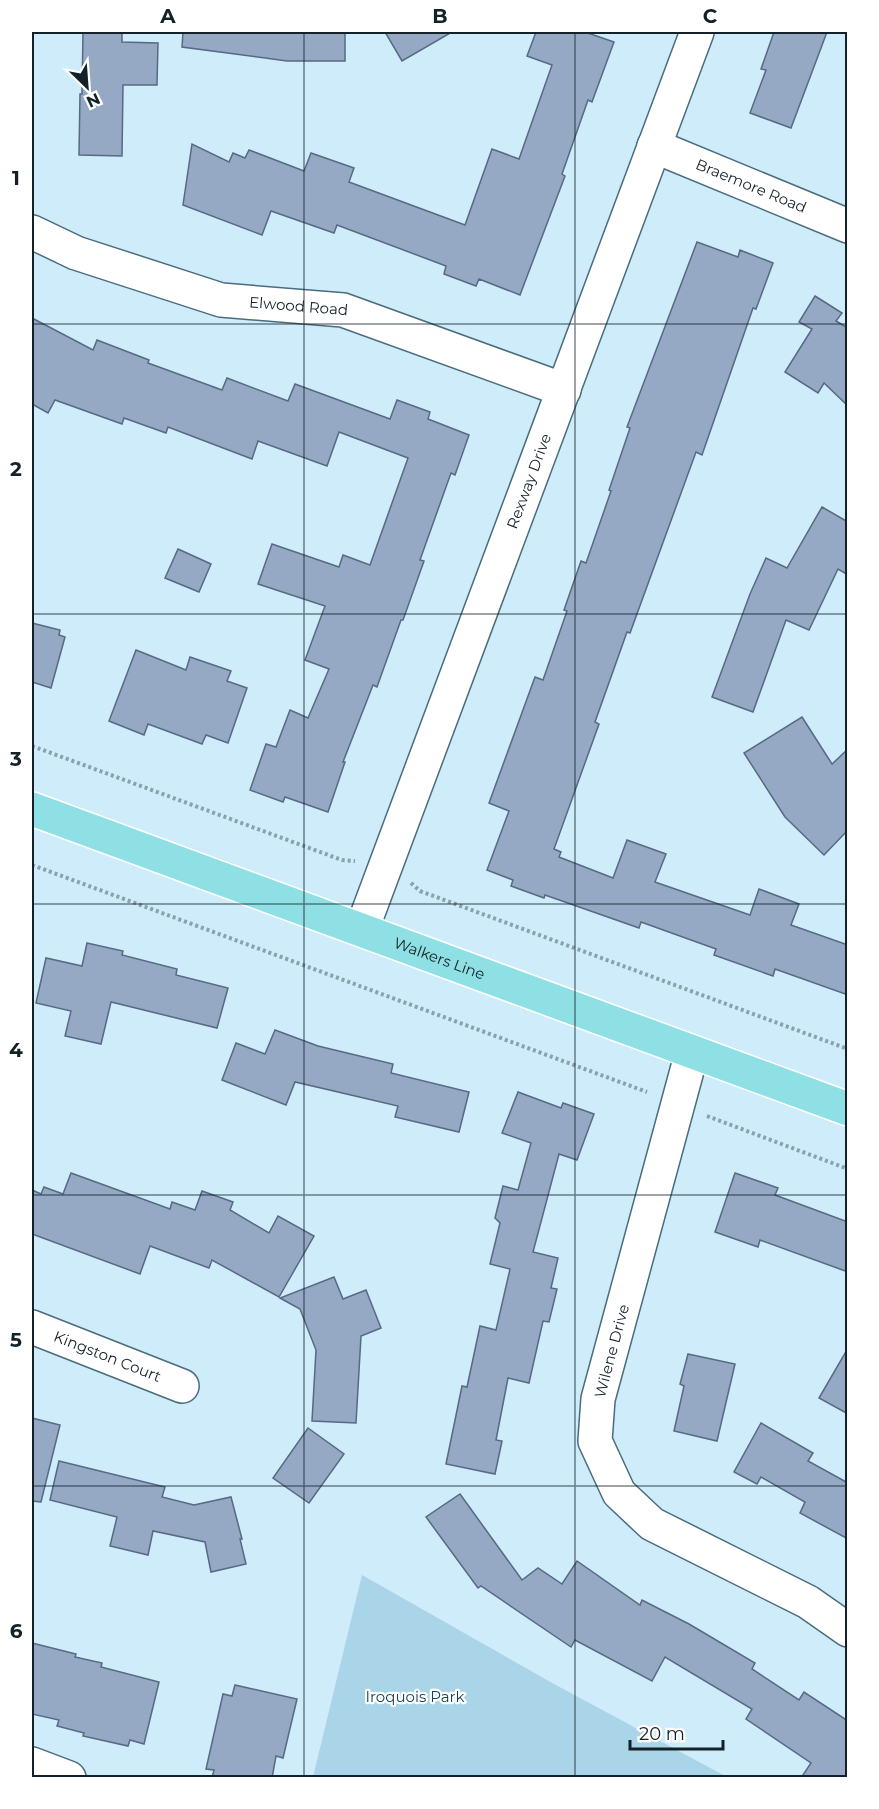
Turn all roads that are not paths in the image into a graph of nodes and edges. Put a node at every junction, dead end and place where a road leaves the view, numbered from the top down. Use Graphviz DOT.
graph roads {
  1 [pos="697,32"];
  2 [pos="654,146"];
  3 [pos="848,226"];
  4 [pos="32,232"];
  5 [pos="564,390"];
  6 [pos="32,809"];
  7 [pos="363,929"];
  8 [pos="692,1052"];
  9 [pos="848,1109"];
  10 [pos="32,1327"];
  11 [pos="182,1386"];
  12 [pos="848,1630"];
  13 [pos="32,1764"];
  14 [pos="69,1778"];
  1 -- 2 [label="street, Rexway Drive"];
  2 -- 3 [label="street, Braemore Road"];
  2 -- 5 [label="street, Rexway Drive"];
  4 -- 5 [label="street, Elwood Road"];
  5 -- 7 [label="street, Rexway Drive"];
  6 -- 7 [label="main road, Walkers Line"];
  7 -- 8 [label="main road, Walkers Line"];
  8 -- 9 [label="main road, Walkers Line"];
  8 -- 12 [label="street, Wilene Drive"];
  10 -- 11 [label="street, Kingston Court"];
  13 -- 14 [label="street"];
}
